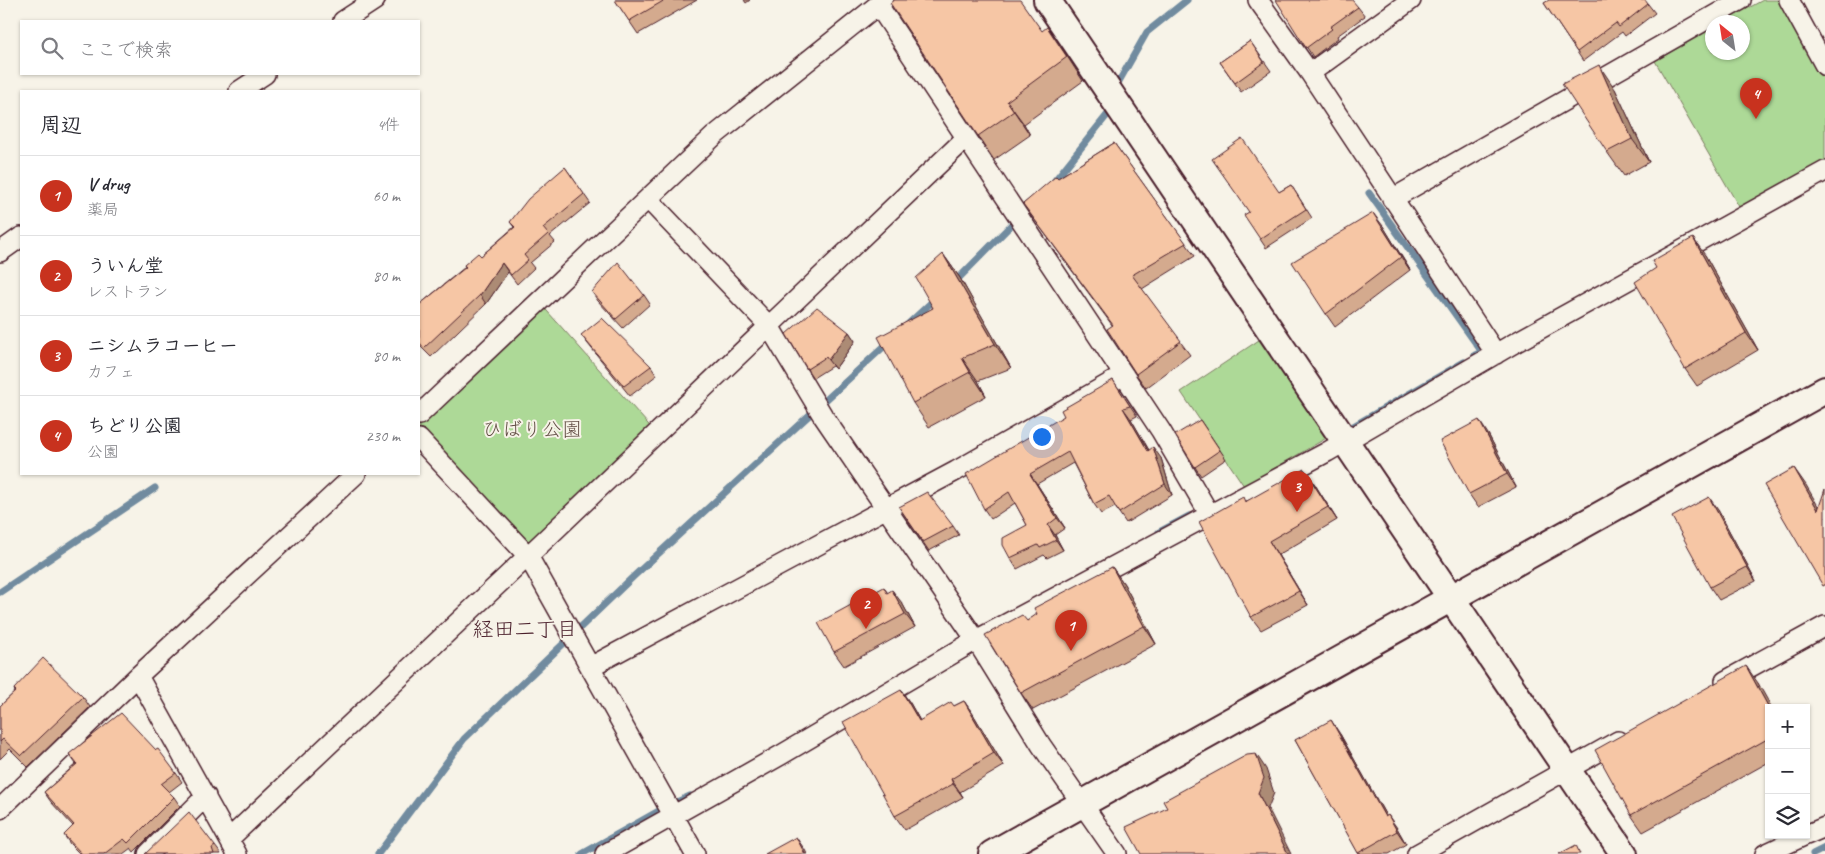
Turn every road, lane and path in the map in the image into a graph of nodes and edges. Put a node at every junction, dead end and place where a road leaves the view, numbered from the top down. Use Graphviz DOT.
graph roads {
  1 [pos="375,0"];
  2 [pos="1047,0"];
  3 [pos="1258,0"];
  4 [pos="1411,0"];
  5 [pos="1741,0"];
  6 [pos="1788,0"];
  7 [pos="881,2"];
  8 [pos="345,20"];
  9 [pos="1825,66"];
  10 [pos="1310,73"];
  11 [pos="263,75"];
  12 [pos="241,90"];
  13 [pos="966,138"];
  14 [pos="1825,171"];
  15 [pos="648,199"];
  16 [pos="1392,199"];
  17 [pos="20,238"];
  18 [pos="0,252"];
  19 [pos="769,326"];
  20 [pos="1496,354"];
  21 [pos="1124,375"];
  22 [pos="1825,390"];
  23 [pos="420,414"];
  24 [pos="420,440"];
  25 [pos="1345,441"];
  26 [pos="355,475"];
  27 [pos="886,509"];
  28 [pos="1210,515"];
  29 [pos="528,556"];
  30 [pos="1452,597"];
  31 [pos="1825,626"];
  32 [pos="976,640"];
  33 [pos="590,667"];
  34 [pos="138,676"];
  35 [pos="1713,688"];
  36 [pos="1636,731"];
  37 [pos="1567,770"];
  38 [pos="206,796"];
  39 [pos="1082,803"];
  40 [pos="0,809"];
  41 [pos="674,816"];
  42 [pos="1825,826"];
  43 [pos="1810,833"];
  44 [pos="1797,839"];
  45 [pos="233,846"];
  46 [pos="148,854"];
  47 [pos="605,854"];
  48 [pos="695,854"];
  49 [pos="992,854"];
  50 [pos="1117,854"];
  51 [pos="1417,854"];
  52 [pos="1624,854"];
  53 [pos="1765,854"];
  1 -- 8 [label="street"];
  2 -- 25 [label="street"];
  3 -- 10 [label="street"];
  4 -- 10 [label="street"];
  5 -- 16 [label="street"];
  6 -- 9 [label="street"];
  7 -- 13 [label="street"];
  7 -- 15 [label="street"];
  10 -- 16 [label="street"];
  11 -- 12 [label="street"];
  13 -- 19 [label="street"];
  13 -- 21 [label="street"];
  14 -- 20 [label="street"];
  15 -- 19 [label="street"];
  15 -- 23 [label="street"];
  16 -- 20 [label="street"];
  17 -- 18 [label="street"];
  19 -- 27 [label="street"];
  19 -- 29 [label="street"];
  20 -- 25 [label="street"];
  21 -- 27 [label="street"];
  21 -- 28 [label="street"];
  22 -- 30 [label="street"];
  24 -- 29 [label="street"];
  25 -- 28 [label="street"];
  25 -- 30 [label="street"];
  26 -- 34 [label="street"];
  27 -- 32 [label="street"];
  27 -- 33 [label="street"];
  28 -- 32 [label="street"];
  29 -- 33 [label="street"];
  29 -- 45 [label="street"];
  30 -- 37 [label="street"];
  30 -- 39 [label="street"];
  31 -- 35 [label="street"];
  32 -- 39 [label="street"];
  32 -- 41 [label="street"];
  33 -- 41 [label="street"];
  34 -- 38 [label="street"];
  34 -- 40 [label="street"];
  36 -- 37 [label="street"];
  37 -- 51 [label="street"];
  37 -- 52 [label="street"];
  38 -- 45 [label="street"];
  38 -- 46 [label="street"];
  39 -- 49 [label="street"];
  39 -- 50 [label="street"];
  41 -- 47 [label="street"];
  41 -- 48 [label="street"];
  42 -- 43 [label="street"];
  44 -- 53 [label="street"];
}
